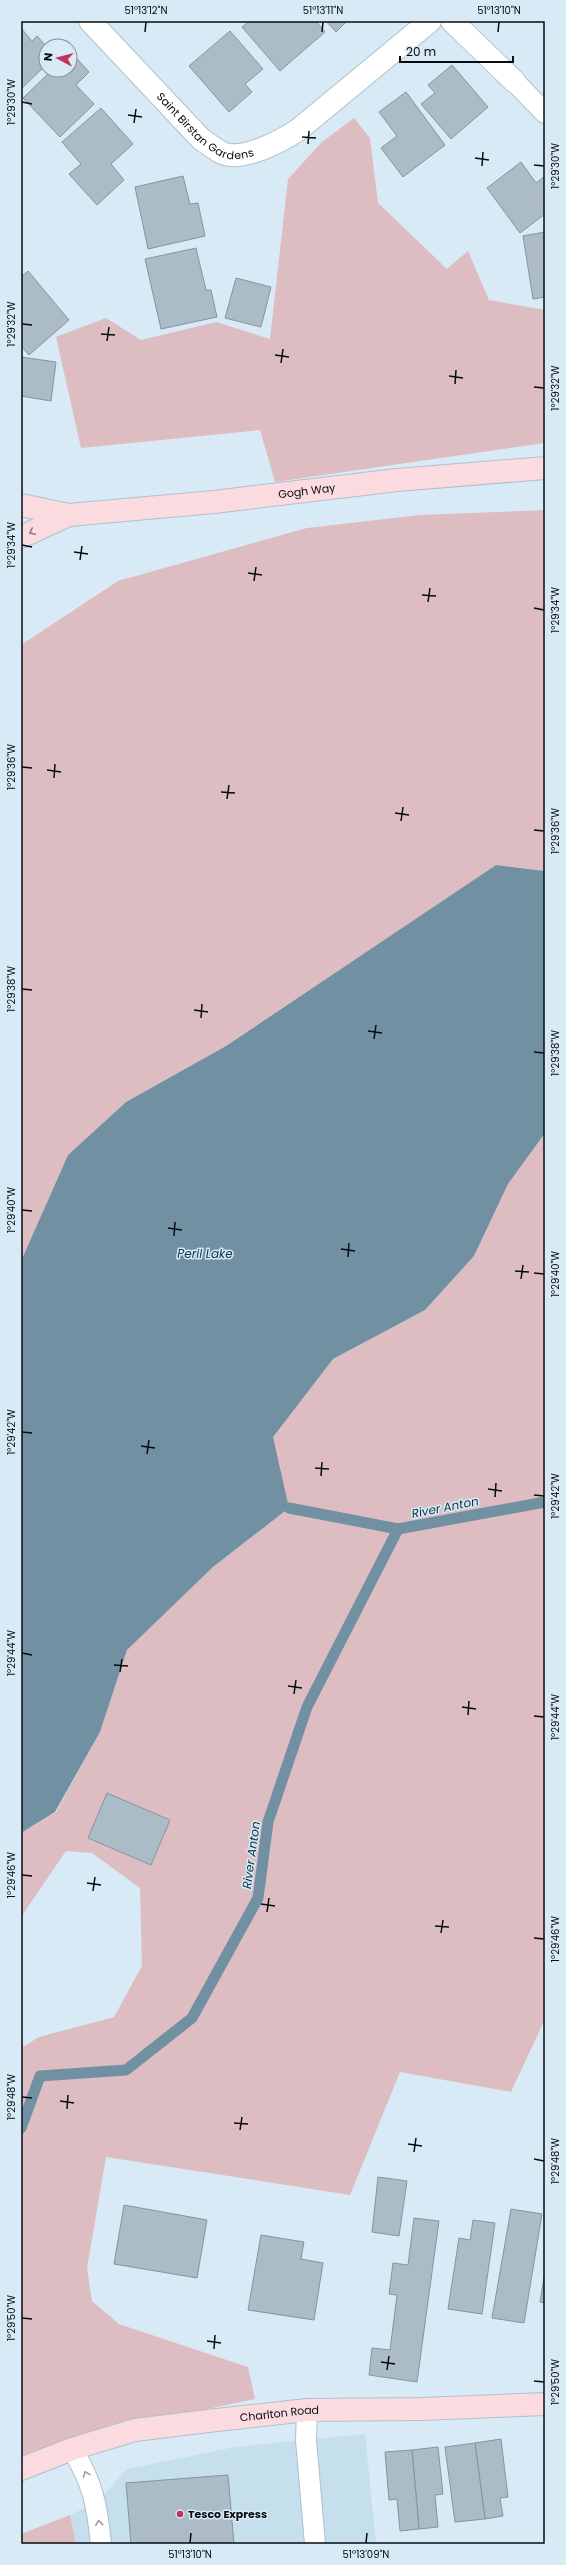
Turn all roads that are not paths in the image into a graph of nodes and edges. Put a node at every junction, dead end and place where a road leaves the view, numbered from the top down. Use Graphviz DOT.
graph roads {
  1 [pos="90,21"];
  2 [pos="430,21"];
  3 [pos="452,21"];
  4 [pos="515,82"];
  5 [pos="545,113"];
  6 [pos="545,468"];
  7 [pos="21,505"];
  8 [pos="69,515"];
  9 [pos="21,537"];
  10 [pos="545,2404"];
  11 [pos="307,2410"];
  12 [pos="72,2449"];
  13 [pos="21,2469"];
  14 [pos="101,2544"];
  15 [pos="315,2544"];
  1 -- 2 [label="street, Saint Birstan Gardens"];
  3 -- 4 [label="street"];
  4 -- 5 [label="lane"];
  6 -- 8 [label="street, Gogh Way"];
  7 -- 8 [label="street, Gogh Way"];
  8 -- 9 [label="street, Gogh Way, one-way"];
  10 -- 11 [label="street, Charlton Road"];
  11 -- 12 [label="street, Charlton Road"];
  11 -- 15 [label="lane"];
  12 -- 13 [label="street, Charlton Road"];
  14 -- 12 [label="lane, one-way"];
}
